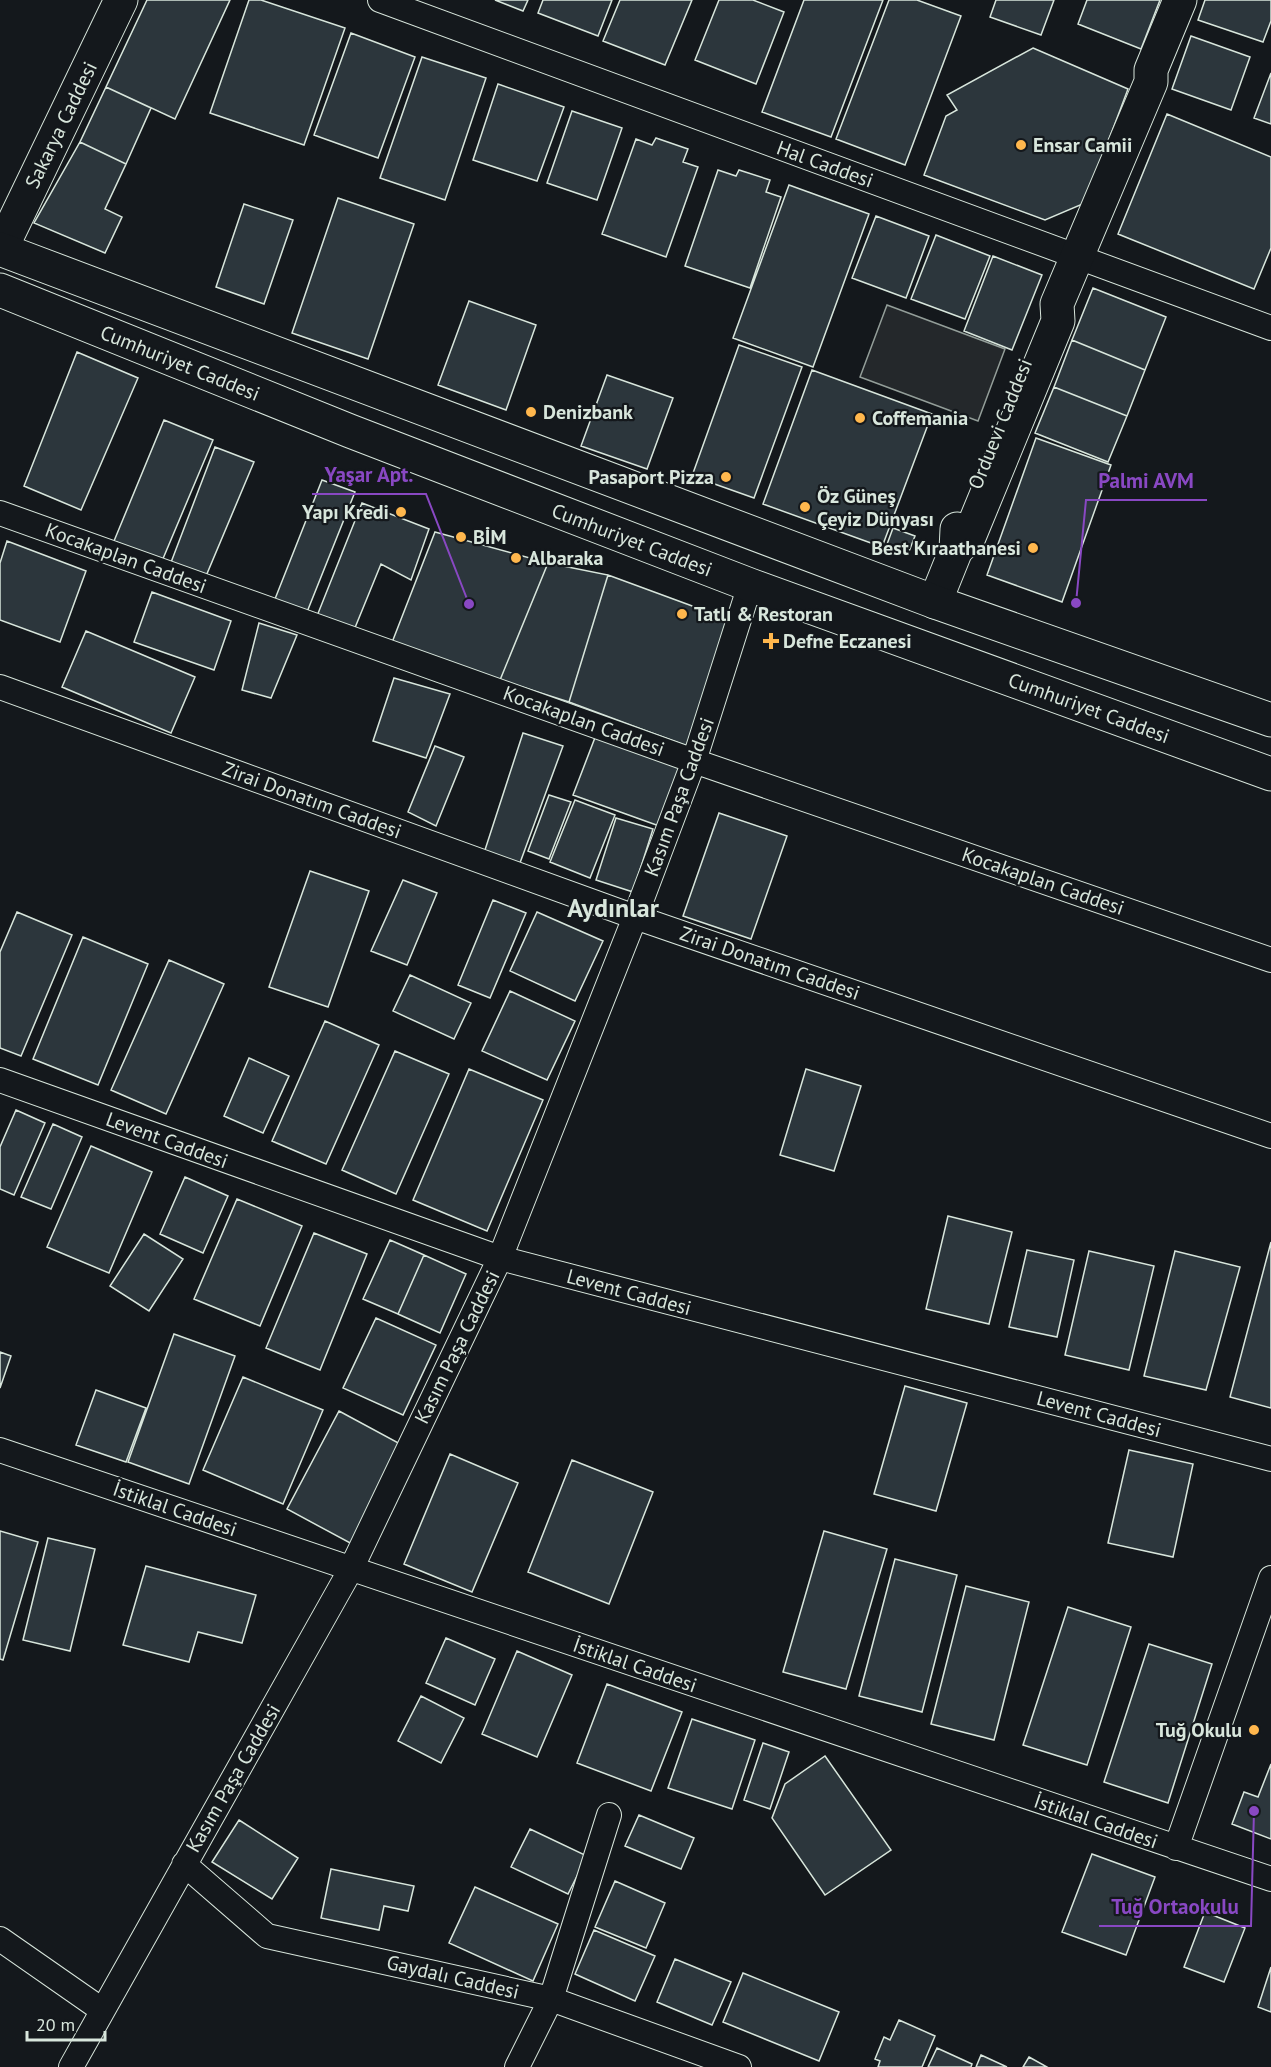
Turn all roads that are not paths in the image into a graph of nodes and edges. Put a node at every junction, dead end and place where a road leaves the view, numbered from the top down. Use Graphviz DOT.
graph roads {
  1 [pos="121,0"];
  2 [pos="380,0"];
  3 [pos="1180,0"];
  4 [pos="1192,0"];
  5 [pos="1151,82"];
  6 [pos="0,249"];
  7 [pos="1077,256"];
  8 [pos="0,290"];
  9 [pos="1271,328"];
  10 [pos="0,513"];
  11 [pos="750,585"];
  12 [pos="935,602"];
  13 [pos="0,687"];
  14 [pos="1271,720"];
  15 [pos="694,760"];
  16 [pos="1271,774"];
  17 [pos="635,917"];
  18 [pos="1271,960"];
  19 [pos="0,1080"];
  20 [pos="1271,1136"];
  21 [pos="500,1258"];
  22 [pos="0,1450"];
  23 [pos="1271,1459"];
  24 [pos="351,1569"];
  25 [pos="1271,1578"];
  26 [pos="609,1815"];
  27 [pos="1176,1848"];
  28 [pos="184,1864"];
  29 [pos="1271,1879"];
  30 [pos="0,1939"];
  31 [pos="551,1999"];
  32 [pos="102,2010"];
  33 [pos="71,2067"];
  34 [pos="517,2067"];
  35 [pos="739,2067"];
  1 -- 6 [label="main road, Sakarya Caddesi"];
  2 -- 7 [label="street, Hal Caddesi"];
  3 -- 5 [label="main road, Orduevi Caddesi"];
  4 -- 5 [label="main road, Orduevi Caddesi"];
  5 -- 7 [label="main road, Orduevi Caddesi"];
  6 -- 12 [label="main road"];
  7 -- 9 [label="street, Hal Caddesi"];
  7 -- 12 [label="main road, Orduevi Caddesi"];
  8 -- 11 [label="main road, Cumhuriyet Caddesi"];
  10 -- 15 [label="street, Kocakaplan Caddesi"];
  11 -- 15 [label="street, Kasım Paşa Caddesi"];
  11 -- 16 [label="main road, Cumhuriyet Caddesi"];
  12 -- 14 [label="main road"];
  13 -- 17 [label="street, Zirai Donatım Caddesi"];
  15 -- 17 [label="street, Kasım Paşa Caddesi"];
  15 -- 18 [label="street, Kocakaplan Caddesi"];
  17 -- 20 [label="street, Zirai Donatım Caddesi"];
  17 -- 21 [label="street, Kasım Paşa Caddesi"];
  19 -- 21 [label="street, Levent Caddesi"];
  21 -- 23 [label="street, Levent Caddesi"];
  21 -- 24 [label="street, Kasım Paşa Caddesi"];
  22 -- 24 [label="street, İstiklal Caddesi"];
  24 -- 27 [label="street, İstiklal Caddesi"];
  24 -- 28 [label="street, Kasım Paşa Caddesi"];
  25 -- 27 [label="street"];
  26 -- 31 [label="street"];
  27 -- 29 [label="street, İstiklal Caddesi"];
  28 -- 31 [label="street, Gaydalı Caddesi"];
  28 -- 32 [label="street, Kasım Paşa Caddesi"];
  30 -- 32 [label="street"];
  31 -- 34 [label="street"];
  31 -- 35 [label="street, Gaydalı Caddesi"];
  32 -- 33 [label="street, Kasım Paşa Caddesi"];
}
